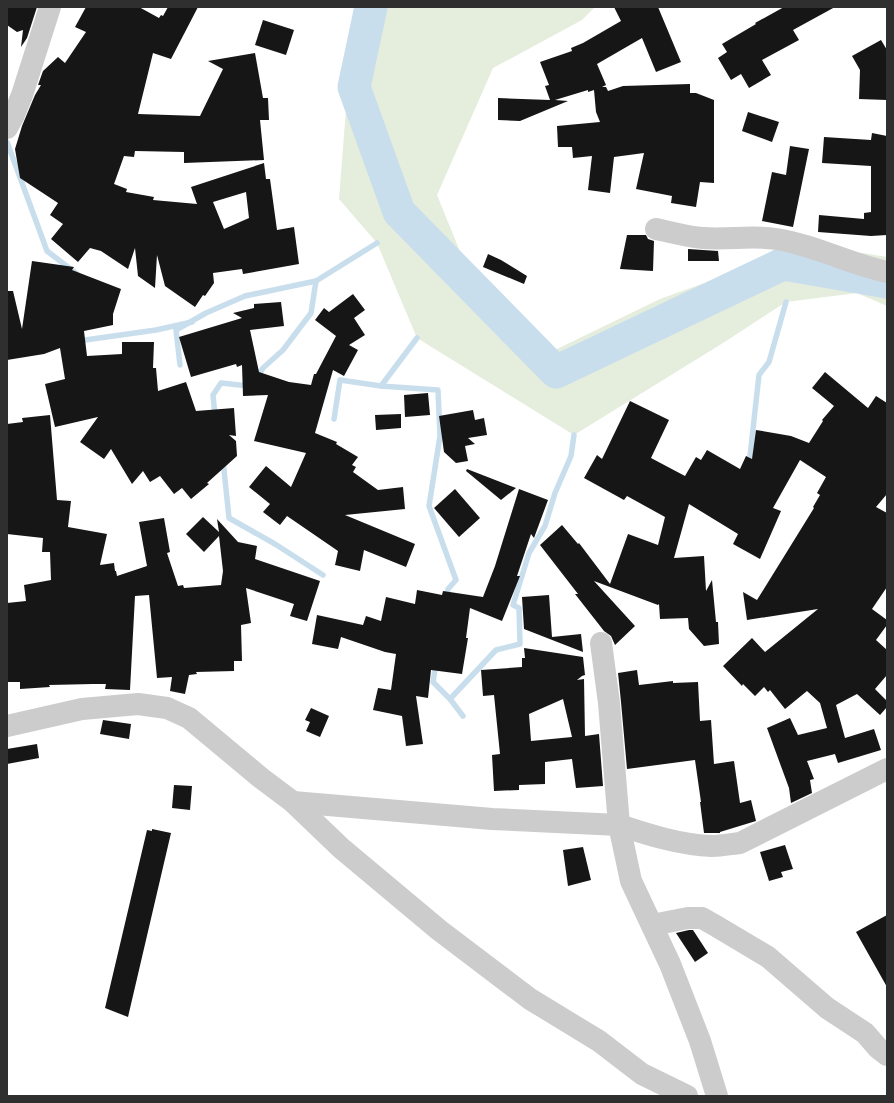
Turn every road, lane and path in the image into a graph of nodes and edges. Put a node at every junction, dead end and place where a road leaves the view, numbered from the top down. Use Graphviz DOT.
graph roads {
  1 [pos="50,7"];
  2 [pos="7,128"];
  3 [pos="656,229"];
  4 [pos="887,272"];
  5 [pos="601,643"];
  6 [pos="7,726"];
  7 [pos="887,769"];
  8 [pos="293,802"];
  9 [pos="619,825"];
  10 [pos="652,925"];
  11 [pos="887,1055"];
  12 [pos="687,1096"];
  13 [pos="717,1096"];
  1 -- 2 [label="street"];
  3 -- 4 [label="street"];
  5 -- 9 [label="street"];
  6 -- 8 [label="street"];
  7 -- 9 [label="street"];
  8 -- 9 [label="street"];
  8 -- 12 [label="street"];
  9 -- 10 [label="street"];
  10 -- 11 [label="street"];
  10 -- 13 [label="street"];
}
